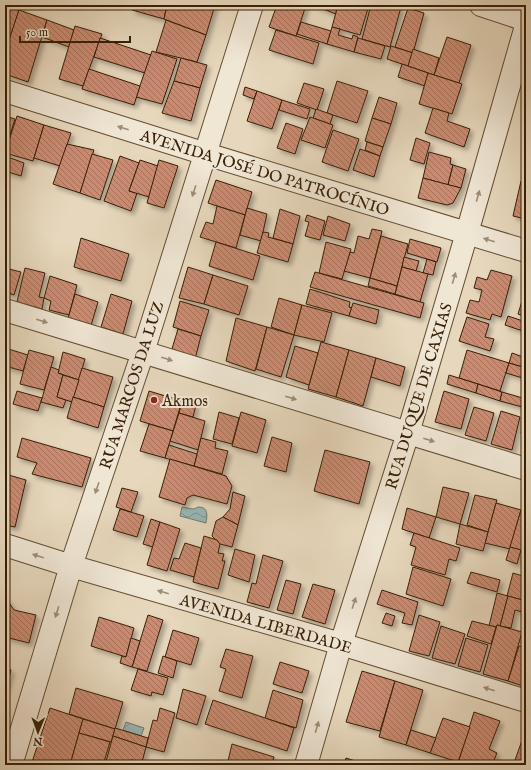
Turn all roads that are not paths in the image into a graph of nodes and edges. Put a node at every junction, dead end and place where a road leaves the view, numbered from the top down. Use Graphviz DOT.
graph roads {
  1 [pos="252,5"];
  2 [pos="481,5"];
  3 [pos="526,20"];
  4 [pos="526,26"];
  5 [pos="5,91"];
  6 [pos="206,154"];
  7 [pos="467,233"];
  8 [pos="526,251"];
  9 [pos="5,310"];
  10 [pos="143,352"];
  11 [pos="408,434"];
  12 [pos="526,468"];
  13 [pos="5,545"];
  14 [pos="71,566"];
  15 [pos="341,644"];
  16 [pos="526,701"];
  17 [pos="11,765"];
  18 [pos="306,765"];
  1 -- 6 [label="street, RUA MARCOS DA LUZ"];
  2 -- 3 [label="street"];
  7 -- 4 [label="street, RUA DUQUE DE CAXIAS, one-way"];
  6 -- 5 [label="street, AVENIDA JOSÉ DO PATROCÍNIO, one-way"];
  6 -- 7 [label="street, AVENIDA JOSÉ DO PATROCÍNIO"];
  6 -- 10 [label="street, RUA MARCOS DA LUZ, one-way"];
  8 -- 7 [label="street, AVENIDA JOSÉ DO PATROCÍNIO, one-way"];
  11 -- 7 [label="street, RUA DUQUE DE CAXIAS, one-way"];
  9 -- 10 [label="street, one-way"];
  10 -- 11 [label="street, one-way"];
  10 -- 14 [label="street, RUA MARCOS DA LUZ, one-way"];
  11 -- 12 [label="street, one-way"];
  15 -- 11 [label="street, RUA DUQUE DE CAXIAS, one-way"];
  14 -- 13 [label="street, AVENIDA LIBERDADE, one-way"];
  15 -- 14 [label="street, AVENIDA LIBERDADE, one-way"];
  14 -- 17 [label="street, RUA MARCOS DA LUZ, one-way"];
  16 -- 15 [label="street, AVENIDA LIBERDADE, one-way"];
  18 -- 15 [label="street, RUA DUQUE DE CAXIAS, one-way"];
}
